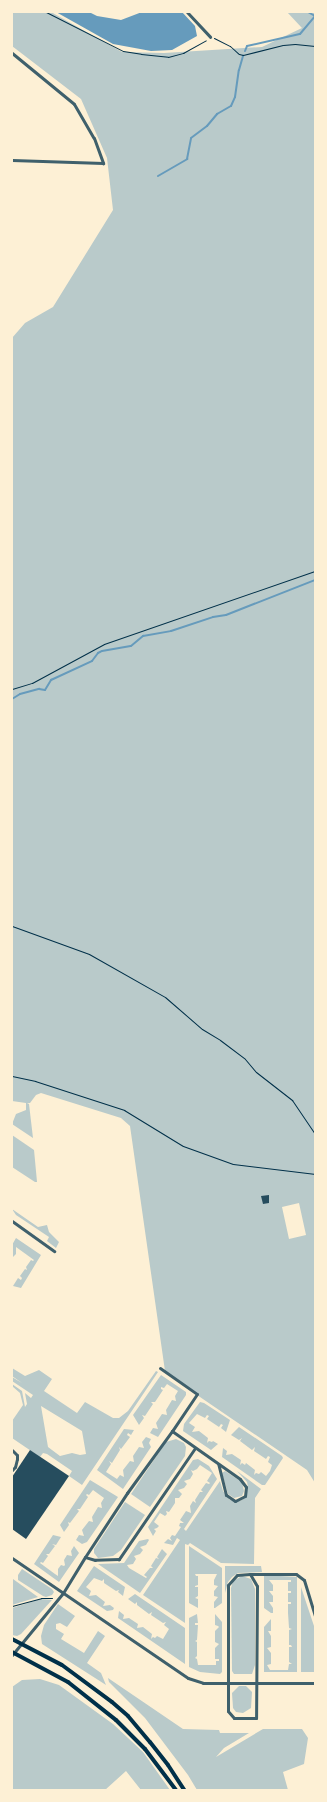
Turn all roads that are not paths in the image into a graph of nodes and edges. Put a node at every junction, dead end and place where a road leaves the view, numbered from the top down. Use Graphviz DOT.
graph roads {
  1 [pos="187,12"];
  2 [pos="210,37"];
  3 [pos="12,53"];
  4 [pos="12,160"];
  5 [pos="13,1223"];
  6 [pos="54,1251"];
  7 [pos="160,1368"];
  8 [pos="172,1431"];
  9 [pos="195,1448"];
  10 [pos="12,1450"];
  11 [pos="218,1464"];
  12 [pos="12,1470"];
  13 [pos="12,1558"];
  14 [pos="85,1558"];
  15 [pos="250,1574"];
  16 [pos="63,1593"];
  17 [pos="315,1616"];
  18 [pos="12,1639"];
  19 [pos="21,1643"];
  20 [pos="13,1653"];
  21 [pos="257,1682"];
  22 [pos="228,1683"];
  23 [pos="315,1683"];
  24 [pos="176,1790"];
  25 [pos="184,1790"];
  1 -- 2 [label="street"];
  3 -- 4 [label="street"];
  5 -- 6 [label="street"];
  7 -- 8 [label="street"];
  8 -- 9 [label="street"];
  8 -- 14 [label="street"];
  9 -- 11 [label="street"];
  9 -- 14 [label="street"];
  10 -- 12 [label="street"];
  11 -- 11 [label="street"];
  13 -- 16 [label="street"];
  14 -- 16 [label="street"];
  15 -- 17 [label="street"];
  15 -- 21 [label="street"];
  15 -- 22 [label="street"];
  16 -- 19 [label="street"];
  16 -- 22 [label="street"];
  18 -- 19 [label="main road"];
  19 -- 20 [label="street"];
  19 -- 25 [label="main road"];
  20 -- 24 [label="main road"];
  21 -- 22 [label="street"];
  21 -- 22 [label="street"];
  21 -- 23 [label="street"];
}
